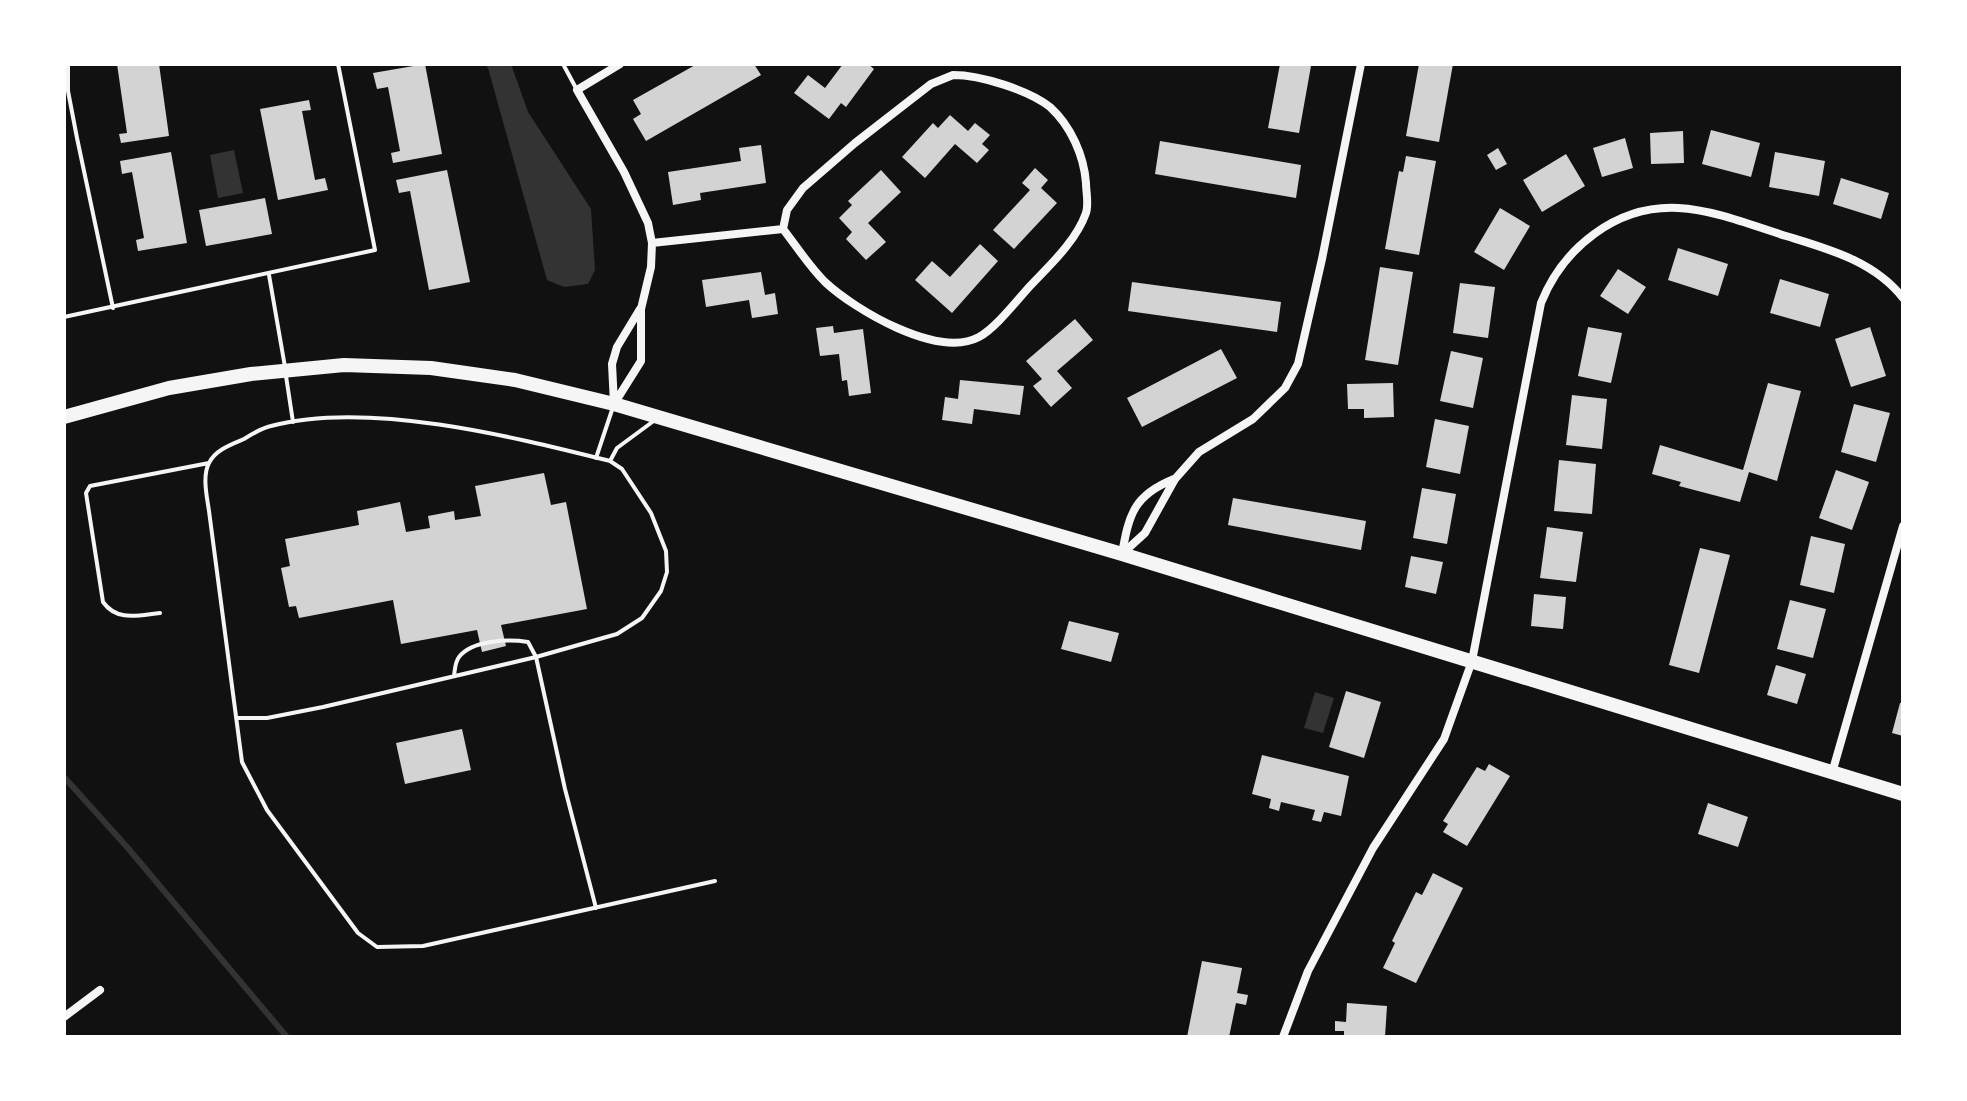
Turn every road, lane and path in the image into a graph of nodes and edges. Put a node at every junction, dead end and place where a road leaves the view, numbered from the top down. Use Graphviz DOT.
graph roads {
  1 [pos="68,64"];
  2 [pos="338,64"];
  3 [pos="563,64"];
  4 [pos="620,64"];
  5 [pos="1361,64"];
  6 [pos="577,90"];
  7 [pos="783,229"];
  8 [pos="652,243"];
  9 [pos="269,275"];
  10 [pos="1903,298"];
  11 [pos="113,308"];
  12 [pos="641,309"];
  13 [pos="64,317"];
  14 [pos="285,371"];
  15 [pos="614,404"];
  16 [pos="64,417"];
  17 [pos="659,417"];
  18 [pos="293,422"];
  19 [pos="596,458"];
  20 [pos="610,461"];
  21 [pos="209,463"];
  22 [pos="1175,479"];
  23 [pos="1903,526"];
  24 [pos="1122,554"];
  25 [pos="160,613"];
  26 [pos="536,657"];
  27 [pos="1472,661"];
  28 [pos="454,676"];
  29 [pos="236,718"];
  30 [pos="1832,773"];
  31 [pos="1903,794"];
  32 [pos="715,881"];
  33 [pos="596,908"];
  34 [pos="100,990"];
  35 [pos="64,1017"];
  36 [pos="1283,1037"];
  1 -- 11 [label="lane"];
  2 -- 9 [label="lane"];
  3 -- 6 [label="lane"];
  4 -- 6 [label="street"];
  5 -- 22 [label="street"];
  6 -- 8 [label="street"];
  7 -- 7 [label="street"];
  7 -- 8 [label="street"];
  8 -- 12 [label="street"];
  9 -- 11 [label="lane"];
  9 -- 14 [label="lane"];
  10 -- 27 [label="street"];
  11 -- 13 [label="lane"];
  12 -- 15 [label="street"];
  12 -- 15 [label="street"];
  14 -- 15 [label="main road"];
  14 -- 16 [label="main road"];
  14 -- 18 [label="lane"];
  15 -- 17 [label="main road"];
  15 -- 19 [label="lane"];
  17 -- 20 [label="lane"];
  17 -- 24 [label="main road"];
  18 -- 19 [label="lane"];
  18 -- 21 [label="lane"];
  19 -- 20 [label="lane"];
  20 -- 26 [label="lane"];
  21 -- 25 [label="lane"];
  21 -- 29 [label="lane"];
  22 -- 24 [label="street"];
  22 -- 24 [label="street"];
  23 -- 30 [label="street"];
  24 -- 27 [label="main road"];
  26 -- 28 [label="lane"];
  26 -- 28 [label="lane"];
  26 -- 33 [label="lane"];
  27 -- 30 [label="main road"];
  27 -- 36 [label="street"];
  28 -- 29 [label="lane"];
  29 -- 33 [label="lane"];
  30 -- 31 [label="main road"];
  32 -- 33 [label="lane"];
  34 -- 35 [label="street"];
}
